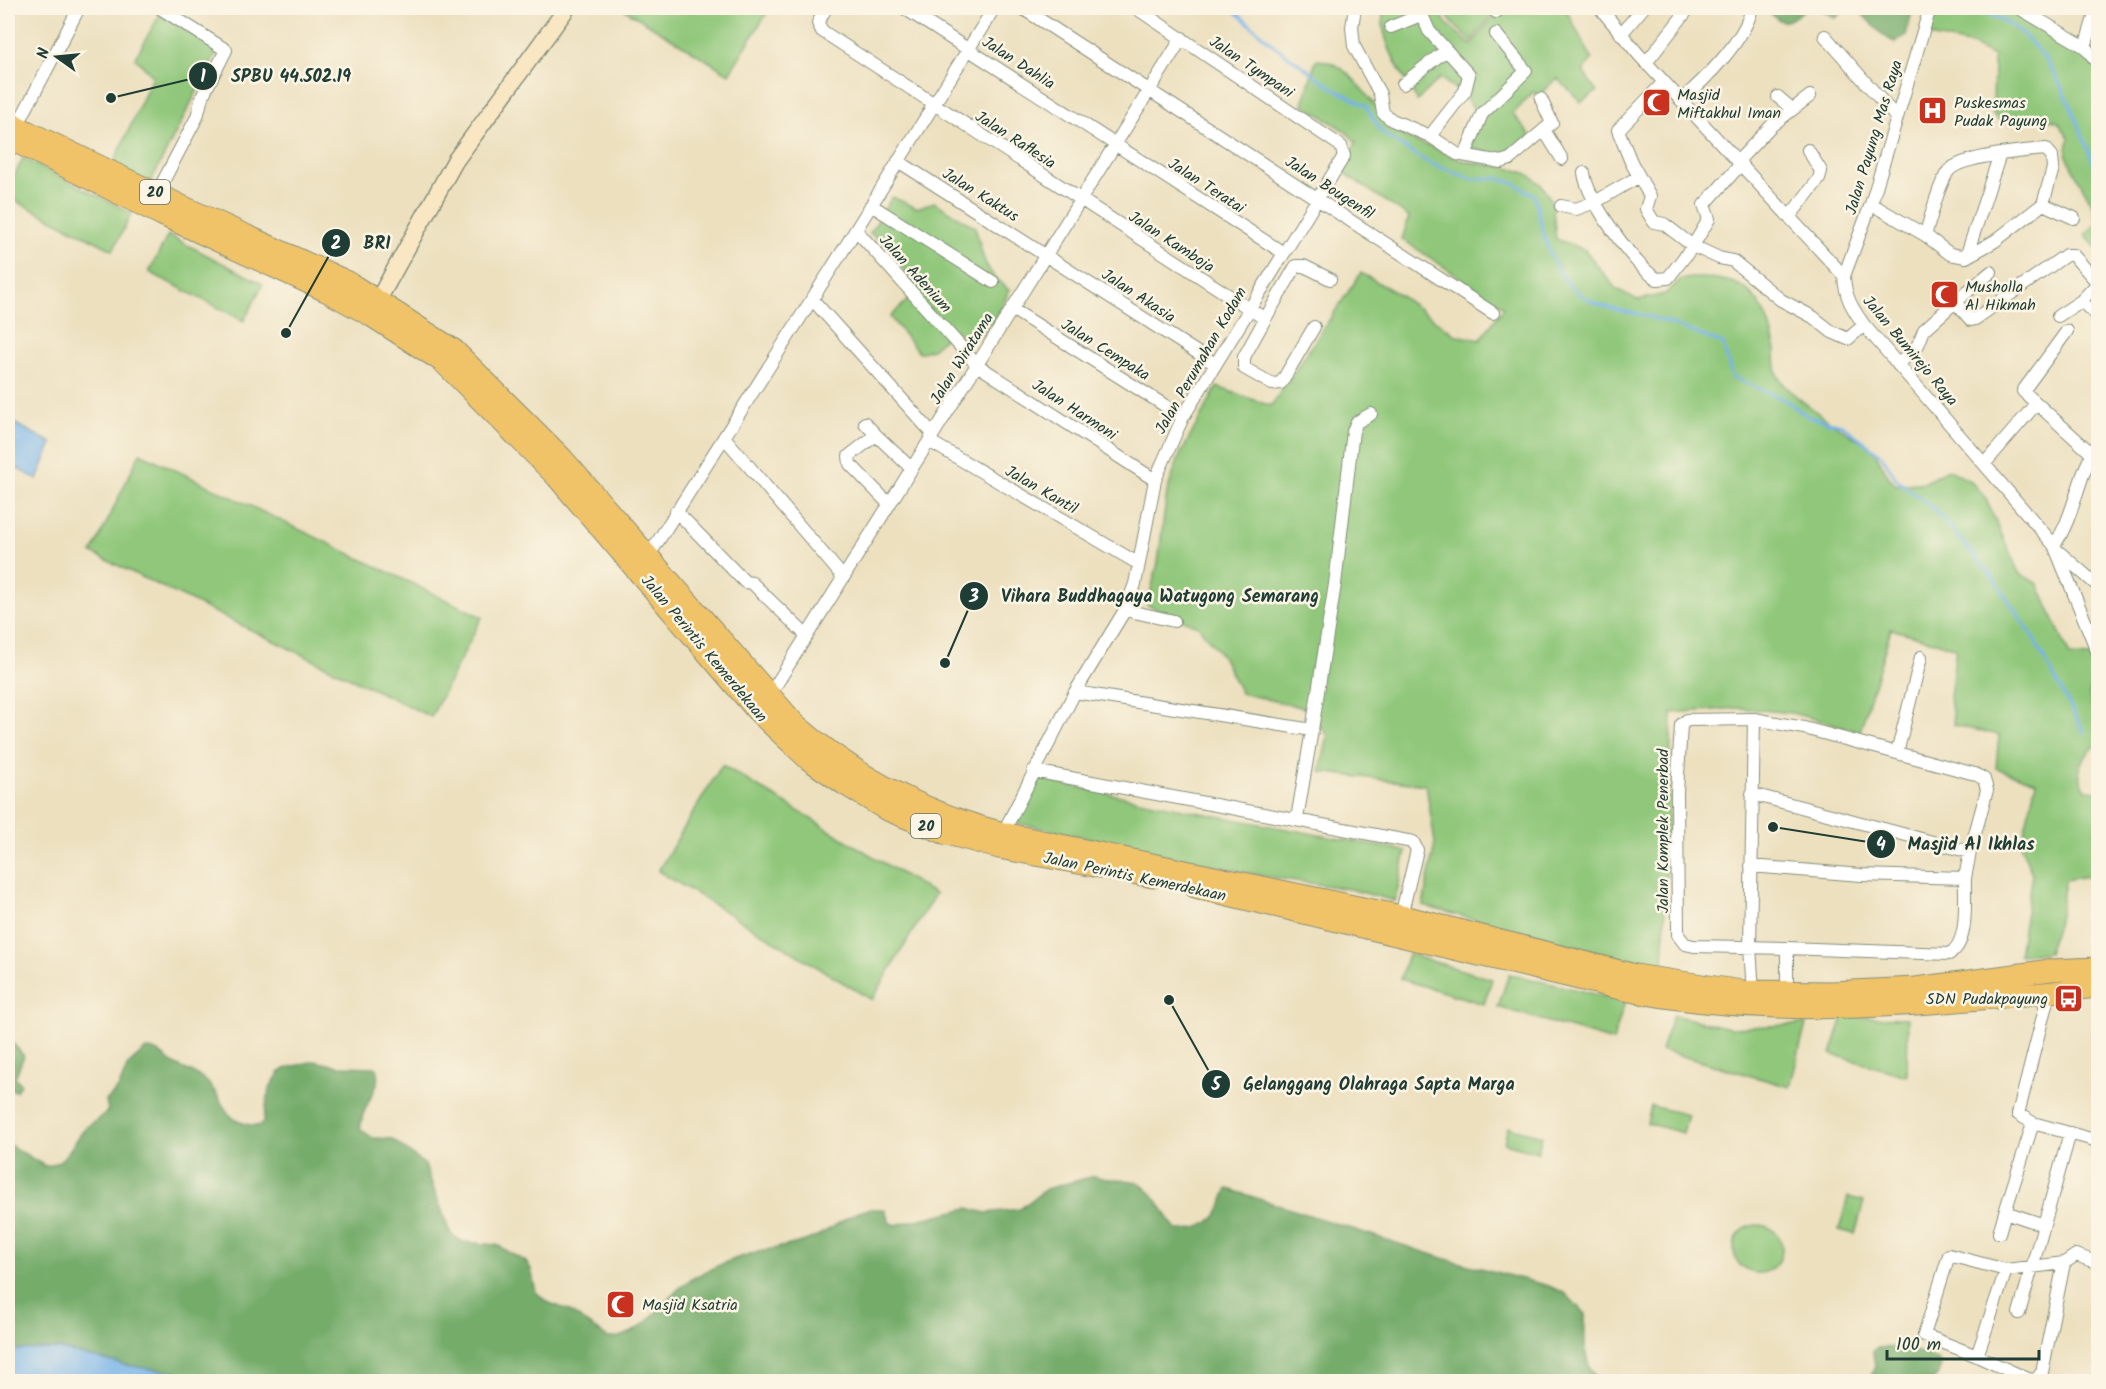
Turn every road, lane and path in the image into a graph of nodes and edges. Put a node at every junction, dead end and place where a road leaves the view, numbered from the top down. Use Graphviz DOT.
graph roads {
  1 [pos="79,8"];
  2 [pos="160,8"];
  3 [pos="567,8"];
  4 [pos="826,8"];
  5 [pos="904,8"];
  6 [pos="994,8"];
  7 [pos="1025,8"];
  8 [pos="1136,8"];
  9 [pos="1355,8"];
  10 [pos="1600,8"];
  11 [pos="1643,8"];
  12 [pos="1689,8"];
  13 [pos="1752,8"];
  14 [pos="2019,8"];
  15 [pos="2097,8"];
  16 [pos="1420,11"];
  17 [pos="1929,11"];
  18 [pos="2034,11"];
  19 [pos="1391,27"];
  20 [pos="1496,34"];
  21 [pos="1621,34"];
  22 [pos="1825,36"];
  23 [pos="1182,38"];
  24 [pos="2085,47"];
  25 [pos="968,49"];
  26 [pos="1445,51"];
  27 [pos="1646,63"];
  28 [pos="2098,63"];
  29 [pos="1664,82"];
  30 [pos="1403,84"];
  31 [pos="1149,90"];
  32 [pos="1810,96"];
  33 [pos="1778,97"];
  34 [pos="1541,99"];
  35 [pos="1681,100"];
  36 [pos="933,105"];
  37 [pos="1792,110"];
  38 [pos="1896,117"];
  39 [pos="1544,130"];
  40 [pos="11,131"];
  41 [pos="1430,136"];
  42 [pos="1115,145"];
  43 [pos="1808,150"];
  44 [pos="2000,154"];
  45 [pos="1465,155"];
  46 [pos="1344,156"];
  47 [pos="1562,159"];
  48 [pos="898,161"];
  49 [pos="1739,162"];
  50 [pos="1584,173"];
  51 [pos="1638,177"];
  52 [pos="157,193"];
  53 [pos="1316,198"];
  54 [pos="1080,201"];
  55 [pos="1595,202"];
  56 [pos="1871,204"];
  57 [pos="2043,204"];
  58 [pos="871,205"];
  59 [pos="1561,206"];
  60 [pos="1790,216"];
  61 [pos="2074,218"];
  62 [pos="856,230"];
  63 [pos="1925,235"];
  64 [pos="1693,246"];
  65 [pos="1282,252"];
  66 [pos="1046,254"];
  67 [pos="1966,257"];
  68 [pos="1991,272"];
  69 [pos="1844,276"];
  70 [pos="1330,279"];
  71 [pos="993,282"];
  72 [pos="812,299"];
  73 [pos="2080,301"];
  74 [pos="1955,302"];
  75 [pos="375,307"];
  76 [pos="1012,309"];
  77 [pos="1247,309"];
  78 [pos="1492,313"];
  79 [pos="2058,316"];
  80 [pos="2098,317"];
  81 [pos="1265,319"];
  82 [pos="1864,325"];
  83 [pos="1314,327"];
  84 [pos="2067,331"];
  85 [pos="1215,363"];
  86 [pos="977,365"];
  87 [pos="1898,365"];
  88 [pos="2037,404"];
  89 [pos="1371,414"];
  90 [pos="1183,417"];
  91 [pos="865,423"];
  92 [pos="876,435"];
  93 [pos="724,437"];
  94 [pos="931,438"];
  95 [pos="2094,457"];
  96 [pos="1986,462"];
  97 [pos="911,468"];
  98 [pos="1155,480"];
  99 [pos="888,503"];
  100 [pos="676,511"];
  101 [pos="2055,547"];
  102 [pos="643,563"];
  103 [pos="1139,564"];
  104 [pos="843,577"];
  105 [pos="2098,586"];
  106 [pos="1125,610"];
  107 [pos="1174,621"];
  108 [pos="807,636"];
  109 [pos="2098,653"];
  110 [pos="1921,657"];
  111 [pos="1075,692"];
  112 [pos="769,696"];
  113 [pos="1754,719"];
  114 [pos="1312,730"];
  115 [pos="1897,753"];
  116 [pos="1033,771"];
  117 [pos="1752,794"];
  118 [pos="1296,819"];
  119 [pos="1003,832"];
  120 [pos="1970,852"];
  121 [pos="1751,866"];
  122 [pos="1171,874"];
  123 [pos="1965,878"];
  124 [pos="1401,916"];
  125 [pos="1750,947"];
  126 [pos="1786,948"];
  127 [pos="2098,968"];
  128 [pos="2051,970"];
  129 [pos="2098,987"];
  130 [pos="1753,992"];
  131 [pos="2050,992"];
  132 [pos="1787,1000"];
  133 [pos="2033,1123"];
  134 [pos="2070,1133"];
  135 [pos="2098,1141"];
  136 [pos="2005,1212"];
  137 [pos="2044,1225"];
  138 [pos="1999,1233"];
  139 [pos="2064,1263"];
  140 [pos="2098,1263"];
  141 [pos="2030,1268"];
  142 [pos="2006,1270"];
  143 [pos="2019,1312"];
  144 [pos="1977,1356"];
  1 -- 40 [label="street"];
  2 -- 52 [label="street"];
  3 -- 75 [label="main road"];
  4 -- 36 [label="street"];
  5 -- 25 [label="street, Jalan Dahlia"];
  6 -- 25 [label="street"];
  7 -- 31 [label="street, Jalan Bougenfil"];
  8 -- 23 [label="street, Jalan Tympani"];
  9 -- 41 [label="street"];
  10 -- 21 [label="street, Jalan Bumirejo Raya"];
  11 -- 21 [label="street"];
  12 -- 27 [label="street"];
  13 -- 35 [label="street"];
  14 -- 18 [label="street"];
  15 -- 24 [label="street"];
  16 -- 19 [label="street"];
  16 -- 26 [label="street"];
  17 -- 38 [label="street, Jalan Payung Mas Raya"];
  18 -- 24 [label="street"];
  20 -- 45 [label="street"];
  21 -- 27 [label="street, Jalan Bumirejo Raya"];
  22 -- 38 [label="street"];
  23 -- 31 [label="street, Jalan Wiratama"];
  23 -- 46 [label="street, Jalan Tympani"];
  24 -- 28 [label="street"];
  25 -- 36 [label="street"];
  25 -- 42 [label="street, Jalan Dahlia"];
  26 -- 30 [label="street"];
  26 -- 41 [label="street"];
  27 -- 29 [label="street, Jalan Bumirejo Raya"];
  29 -- 35 [label="street, Jalan Bumirejo Raya"];
  29 -- 51 [label="street"];
  31 -- 42 [label="street, Jalan Wiratama"];
  31 -- 53 [label="street, Jalan Bougenfil"];
  32 -- 37 [label="street"];
  33 -- 37 [label="street"];
  34 -- 39 [label="street"];
  35 -- 49 [label="street, Jalan Bumirejo Raya"];
  36 -- 48 [label="street"];
  36 -- 54 [label="street, Jalan Raflesia"];
  37 -- 49 [label="street"];
  38 -- 56 [label="street, Jalan Payung Mas Raya"];
  39 -- 45 [label="street"];
  39 -- 47 [label="street"];
  40 -- 52 [label="highway, Jalan Perintis Kemerdekaan / 20"];
  40 -- 75 [label="highway, Jalan Perintis Kemerdekaan / 20"];
  41 -- 45 [label="street"];
  42 -- 54 [label="street, Jalan Wiratama"];
  42 -- 65 [label="street, Jalan Teratai"];
  43 -- 60 [label="street"];
  44 -- 57 [label="street"];
  44 -- 63 [label="street"];
  44 -- 67 [label="street"];
  46 -- 53 [label="street, Jalan Perumahan Kodam"];
  48 -- 58 [label="street"];
  48 -- 66 [label="street, Jalan Kaktus"];
  49 -- 60 [label="street, Jalan Bumirejo Raya"];
  49 -- 64 [label="street"];
  50 -- 55 [label="street"];
  51 -- 55 [label="street"];
  51 -- 64 [label="street"];
  52 -- 75 [label="highway, Jalan Perintis Kemerdekaan / 20"];
  53 -- 65 [label="street, Jalan Perumahan Kodam"];
  53 -- 78 [label="street, Jalan Bougenfil"];
  54 -- 66 [label="street, Jalan Wiratama"];
  54 -- 77 [label="street, Jalan Kamboja"];
  55 -- 59 [label="street"];
  55 -- 64 [label="street"];
  56 -- 63 [label="street"];
  56 -- 69 [label="street, Jalan Payung Mas Raya"];
  57 -- 61 [label="street"];
  57 -- 67 [label="street"];
  58 -- 62 [label="street"];
  58 -- 71 [label="street"];
  60 -- 69 [label="street, Jalan Bumirejo Raya"];
  62 -- 72 [label="street"];
  62 -- 86 [label="street, Jalan Adenium"];
  63 -- 67 [label="street"];
  64 -- 82 [label="street"];
  65 -- 77 [label="street, Jalan Perumahan Kodam"];
  66 -- 76 [label="street, Jalan Wiratama"];
  66 -- 85 [label="street, Jalan Akasia"];
  68 -- 74 [label="street"];
  69 -- 82 [label="street, Jalan Bumirejo Raya"];
  70 -- 81 [label="street"];
  72 -- 93 [label="street"];
  72 -- 94 [label="street, Jalan Kantil"];
  73 -- 74 [label="street"];
  73 -- 79 [label="street"];
  73 -- 80 [label="street"];
  74 -- 87 [label="street"];
  75 -- 102 [label="highway, Jalan Perintis Kemerdekaan / 20"];
  76 -- 86 [label="street, Jalan Wiratama"];
  76 -- 90 [label="street, Jalan Cempaka"];
  77 -- 81 [label="street, Jalan Kamboja"];
  77 -- 85 [label="street, Jalan Perumahan Kodam"];
  81 -- 83 [label="street"];
  82 -- 87 [label="street, Jalan Bumirejo Raya"];
  84 -- 88 [label="street"];
  85 -- 90 [label="street, Jalan Perumahan Kodam"];
  86 -- 94 [label="street, Jalan Wiratama"];
  86 -- 98 [label="street, Jalan Harmoni"];
  87 -- 96 [label="street, Jalan Bumirejo Raya"];
  88 -- 95 [label="street"];
  88 -- 96 [label="street"];
  89 -- 114 [label="street"];
  90 -- 98 [label="street, Jalan Perumahan Kodam"];
  91 -- 92 [label="street"];
  92 -- 97 [label="street"];
  92 -- 99 [label="street"];
  93 -- 100 [label="street"];
  93 -- 104 [label="street"];
  94 -- 97 [label="street, Jalan Wiratama"];
  94 -- 103 [label="street, Jalan Kantil"];
  95 -- 101 [label="street"];
  96 -- 101 [label="street, Jalan Bumirejo Raya"];
  97 -- 99 [label="street, Jalan Wiratama"];
  98 -- 103 [label="street, Jalan Perumahan Kodam"];
  99 -- 104 [label="street, Jalan Wiratama"];
  100 -- 102 [label="street"];
  100 -- 108 [label="street"];
  101 -- 105 [label="street"];
  101 -- 109 [label="street, Jalan Bumirejo Raya"];
  102 -- 112 [label="highway, Jalan Perintis Kemerdekaan / 20"];
  102 -- 122 [label="highway, Jalan Perintis Kemerdekaan / 20"];
  103 -- 106 [label="street, Jalan Perumahan Kodam"];
  104 -- 108 [label="street, Jalan Wiratama"];
  106 -- 107 [label="street"];
  106 -- 111 [label="street, Jalan Perumahan Kodam"];
  108 -- 112 [label="street, Jalan Wiratama"];
  110 -- 115 [label="street"];
  111 -- 114 [label="street"];
  111 -- 116 [label="street, Jalan Perumahan Kodam"];
  112 -- 119 [label="highway, Jalan Perintis Kemerdekaan / 20"];
  113 -- 115 [label="street, Jalan Komplek Penerbad"];
  113 -- 117 [label="street"];
  113 -- 125 [label="street, Jalan Komplek Penerbad"];
  114 -- 118 [label="street"];
  115 -- 120 [label="street, Jalan Komplek Penerbad"];
  116 -- 118 [label="street"];
  116 -- 119 [label="street, Jalan Perumahan Kodam"];
  117 -- 120 [label="street"];
  117 -- 121 [label="street"];
  118 -- 124 [label="street"];
  119 -- 122 [label="highway, Jalan Perintis Kemerdekaan / 20"];
  120 -- 123 [label="street, Jalan Komplek Penerbad"];
  121 -- 123 [label="street"];
  121 -- 125 [label="street"];
  122 -- 124 [label="highway, Jalan Perintis Kemerdekaan / 20"];
  122 -- 132 [label="highway, Jalan Perintis Kemerdekaan / 20"];
  123 -- 126 [label="street, Jalan Komplek Penerbad"];
  124 -- 130 [label="highway, Jalan Perintis Kemerdekaan / 20"];
  125 -- 126 [label="street, Jalan Komplek Penerbad"];
  125 -- 130 [label="street"];
  126 -- 132 [label="street"];
  127 -- 128 [label="highway, Jalan Perintis Kemerdekaan / 20"];
  128 -- 131 [label="street"];
  128 -- 132 [label="highway, Jalan Perintis Kemerdekaan / 20"];
  129 -- 131 [label="highway, Jalan Perintis Kemerdekaan / 20"];
  130 -- 132 [label="highway, Jalan Perintis Kemerdekaan / 20"];
  131 -- 132 [label="highway, Jalan Perintis Kemerdekaan / 20"];
  131 -- 133 [label="street"];
  133 -- 134 [label="street"];
  133 -- 136 [label="street"];
  134 -- 135 [label="street"];
  134 -- 137 [label="street"];
  136 -- 137 [label="street"];
  136 -- 138 [label="street"];
  137 -- 141 [label="street"];
  139 -- 140 [label="street"];
  139 -- 141 [label="street"];
  139 -- 144 [label="street"];
  141 -- 142 [label="street"];
  141 -- 143 [label="street"];
  142 -- 144 [label="street"];
  142 -- 144 [label="street"];
}
